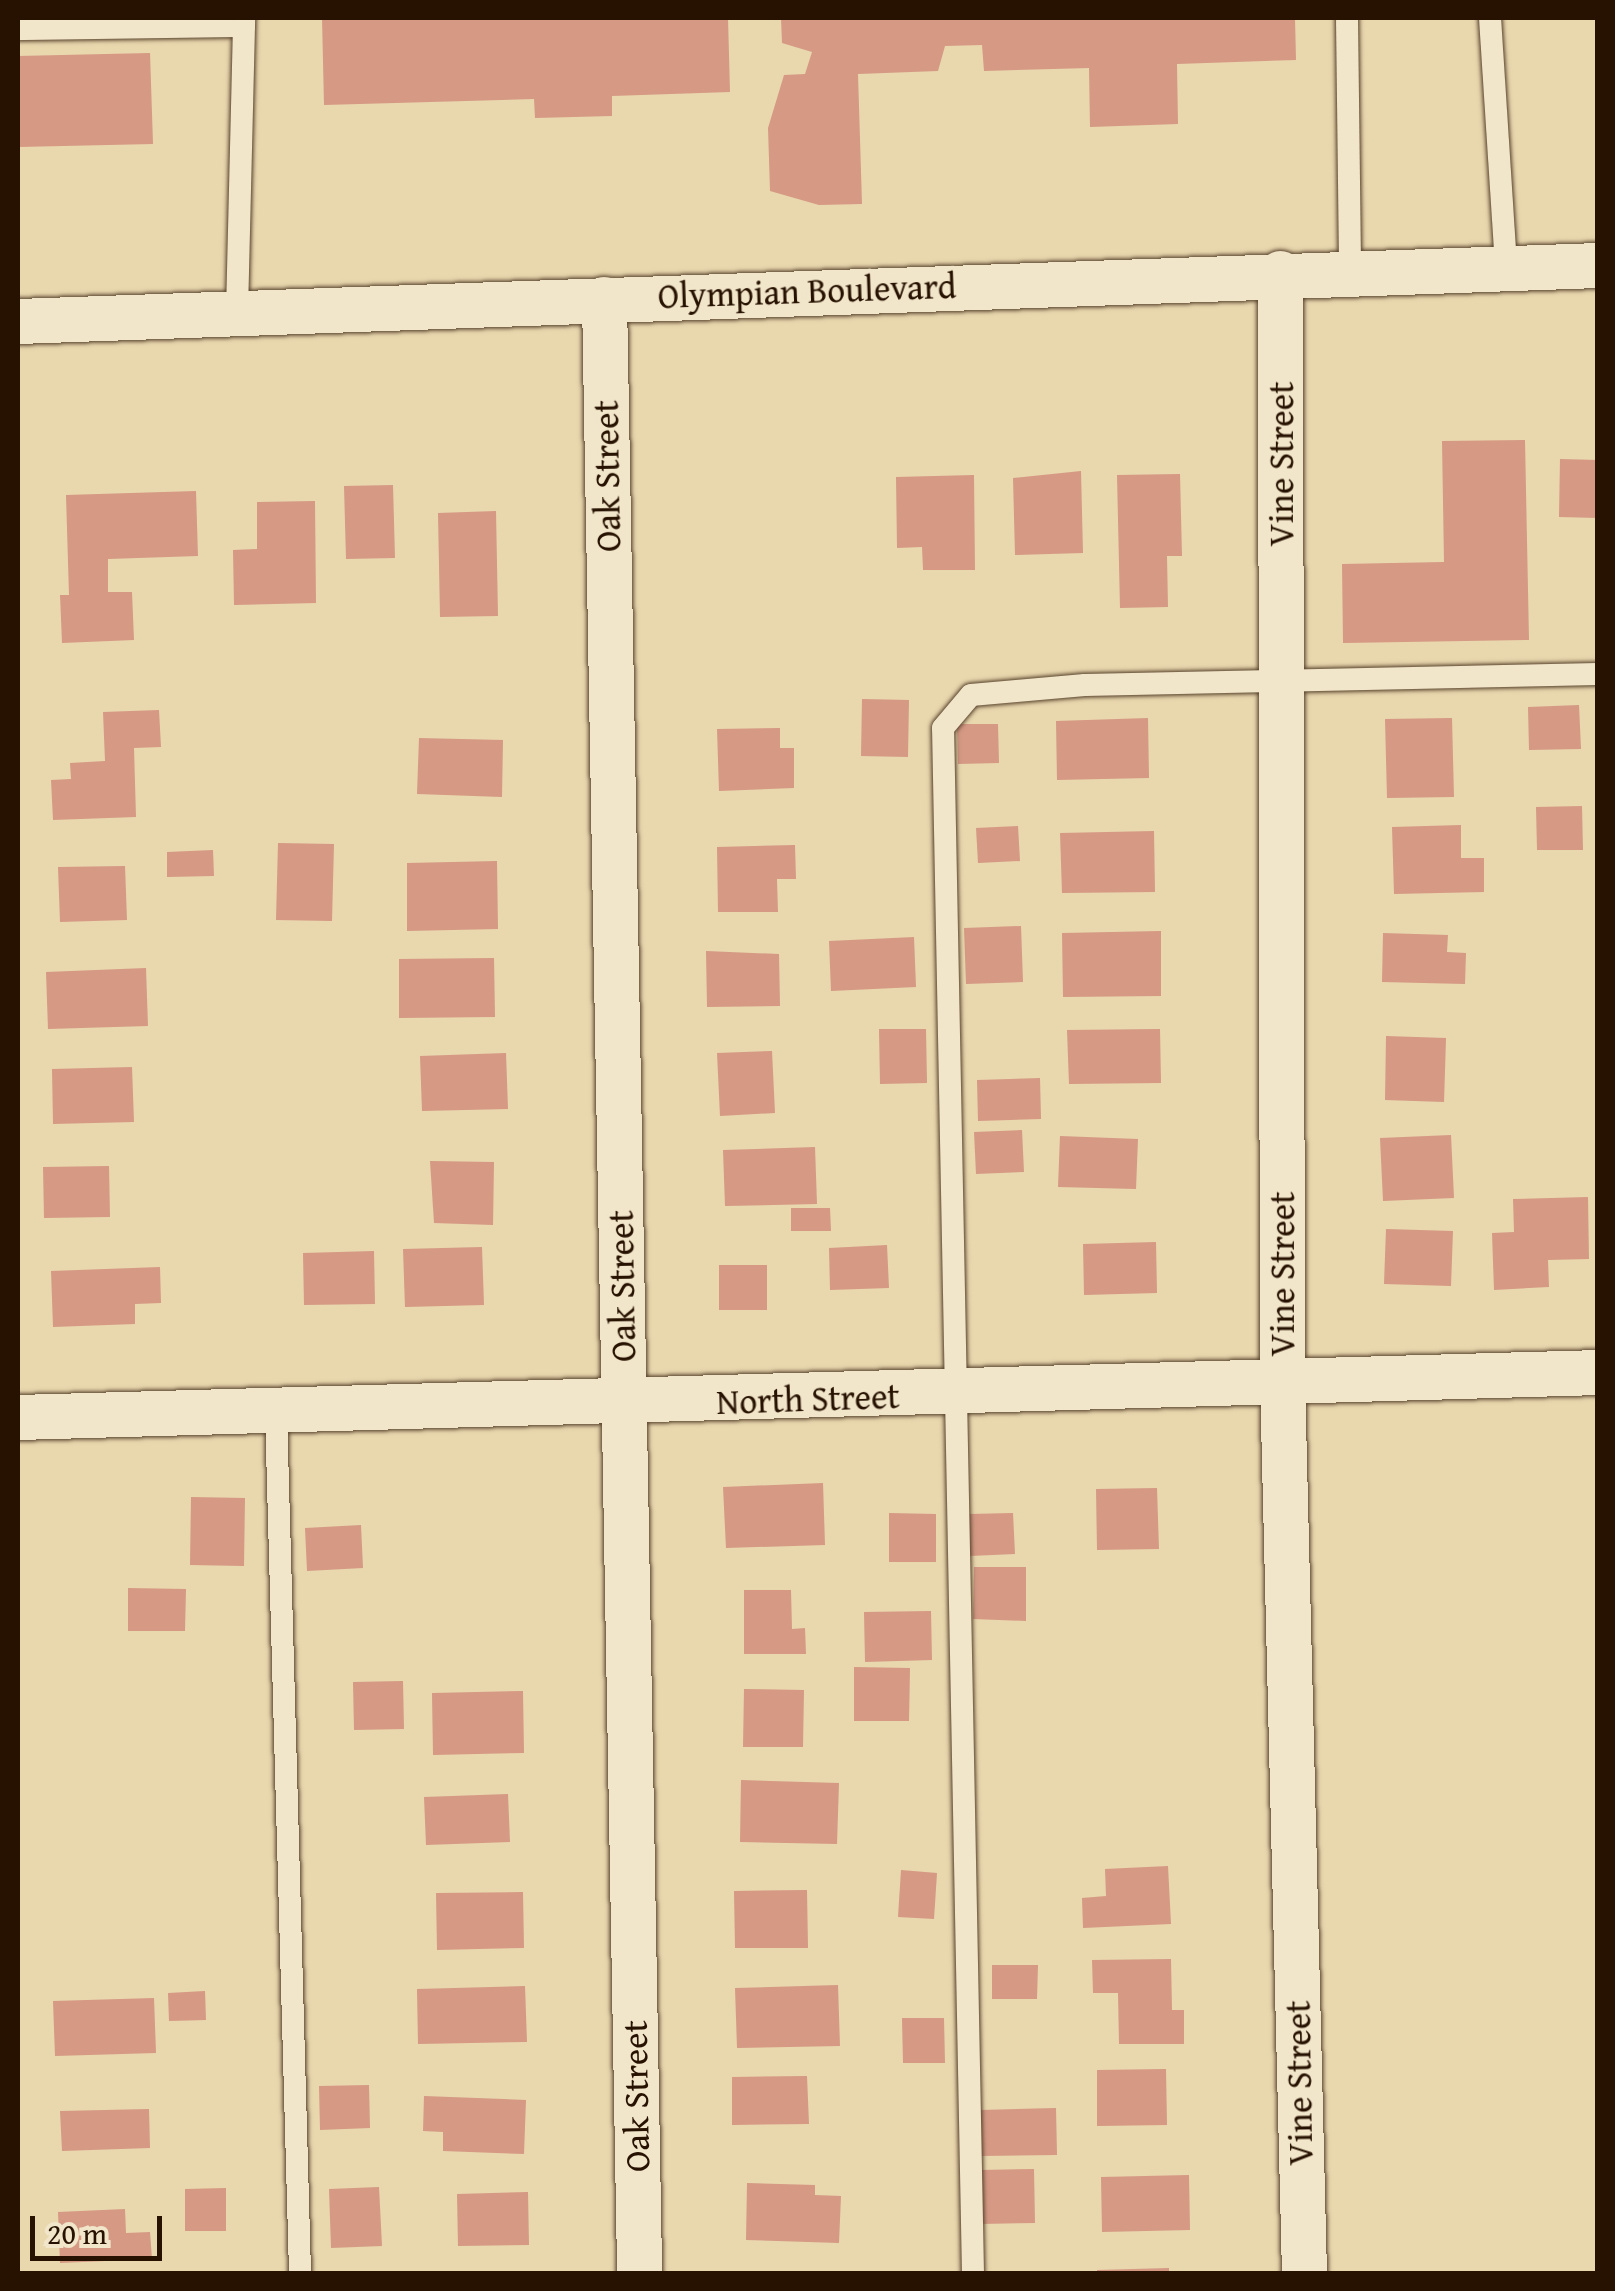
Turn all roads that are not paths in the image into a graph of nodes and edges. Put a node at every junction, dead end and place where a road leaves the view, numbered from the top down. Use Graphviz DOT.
graph roads {
  1 [pos="1347,18"];
  2 [pos="1490,18"];
  3 [pos="244,22"];
  4 [pos="18,29"];
  5 [pos="1598,265"];
  6 [pos="1506,268"];
  7 [pos="1350,272"];
  8 [pos="1280,273"];
  9 [pos="604,299"];
  10 [pos="237,312"];
  11 [pos="18,320"];
  12 [pos="1598,674"];
  13 [pos="1282,681"];
  14 [pos="1598,1372"];
  15 [pos="1282,1380"];
  16 [pos="957,1395"];
  17 [pos="624,1404"];
  18 [pos="276,1413"];
  19 [pos="18,1417"];
  20 [pos="300,2274"];
  21 [pos="639,2274"];
  22 [pos="974,2274"];
  23 [pos="1304,2274"];
  1 -- 7 [label="lane"];
  2 -- 6 [label="lane"];
  3 -- 4 [label="lane"];
  3 -- 10 [label="lane"];
  5 -- 6 [label="street, Olympian Boulevard"];
  6 -- 7 [label="street, Olympian Boulevard"];
  7 -- 8 [label="street, Olympian Boulevard"];
  8 -- 9 [label="street, Olympian Boulevard"];
  8 -- 13 [label="street, Vine Street"];
  9 -- 10 [label="street, Olympian Boulevard"];
  9 -- 17 [label="street, Oak Street"];
  10 -- 11 [label="street, Olympian Boulevard"];
  12 -- 13 [label="lane"];
  13 -- 15 [label="street, Vine Street"];
  13 -- 16 [label="lane"];
  14 -- 15 [label="street, North Street"];
  15 -- 16 [label="street, North Street"];
  15 -- 23 [label="street, Vine Street"];
  16 -- 17 [label="street, North Street"];
  16 -- 22 [label="lane"];
  17 -- 18 [label="street, North Street"];
  17 -- 21 [label="street, Oak Street"];
  18 -- 19 [label="street, North Street"];
  18 -- 20 [label="lane"];
}
